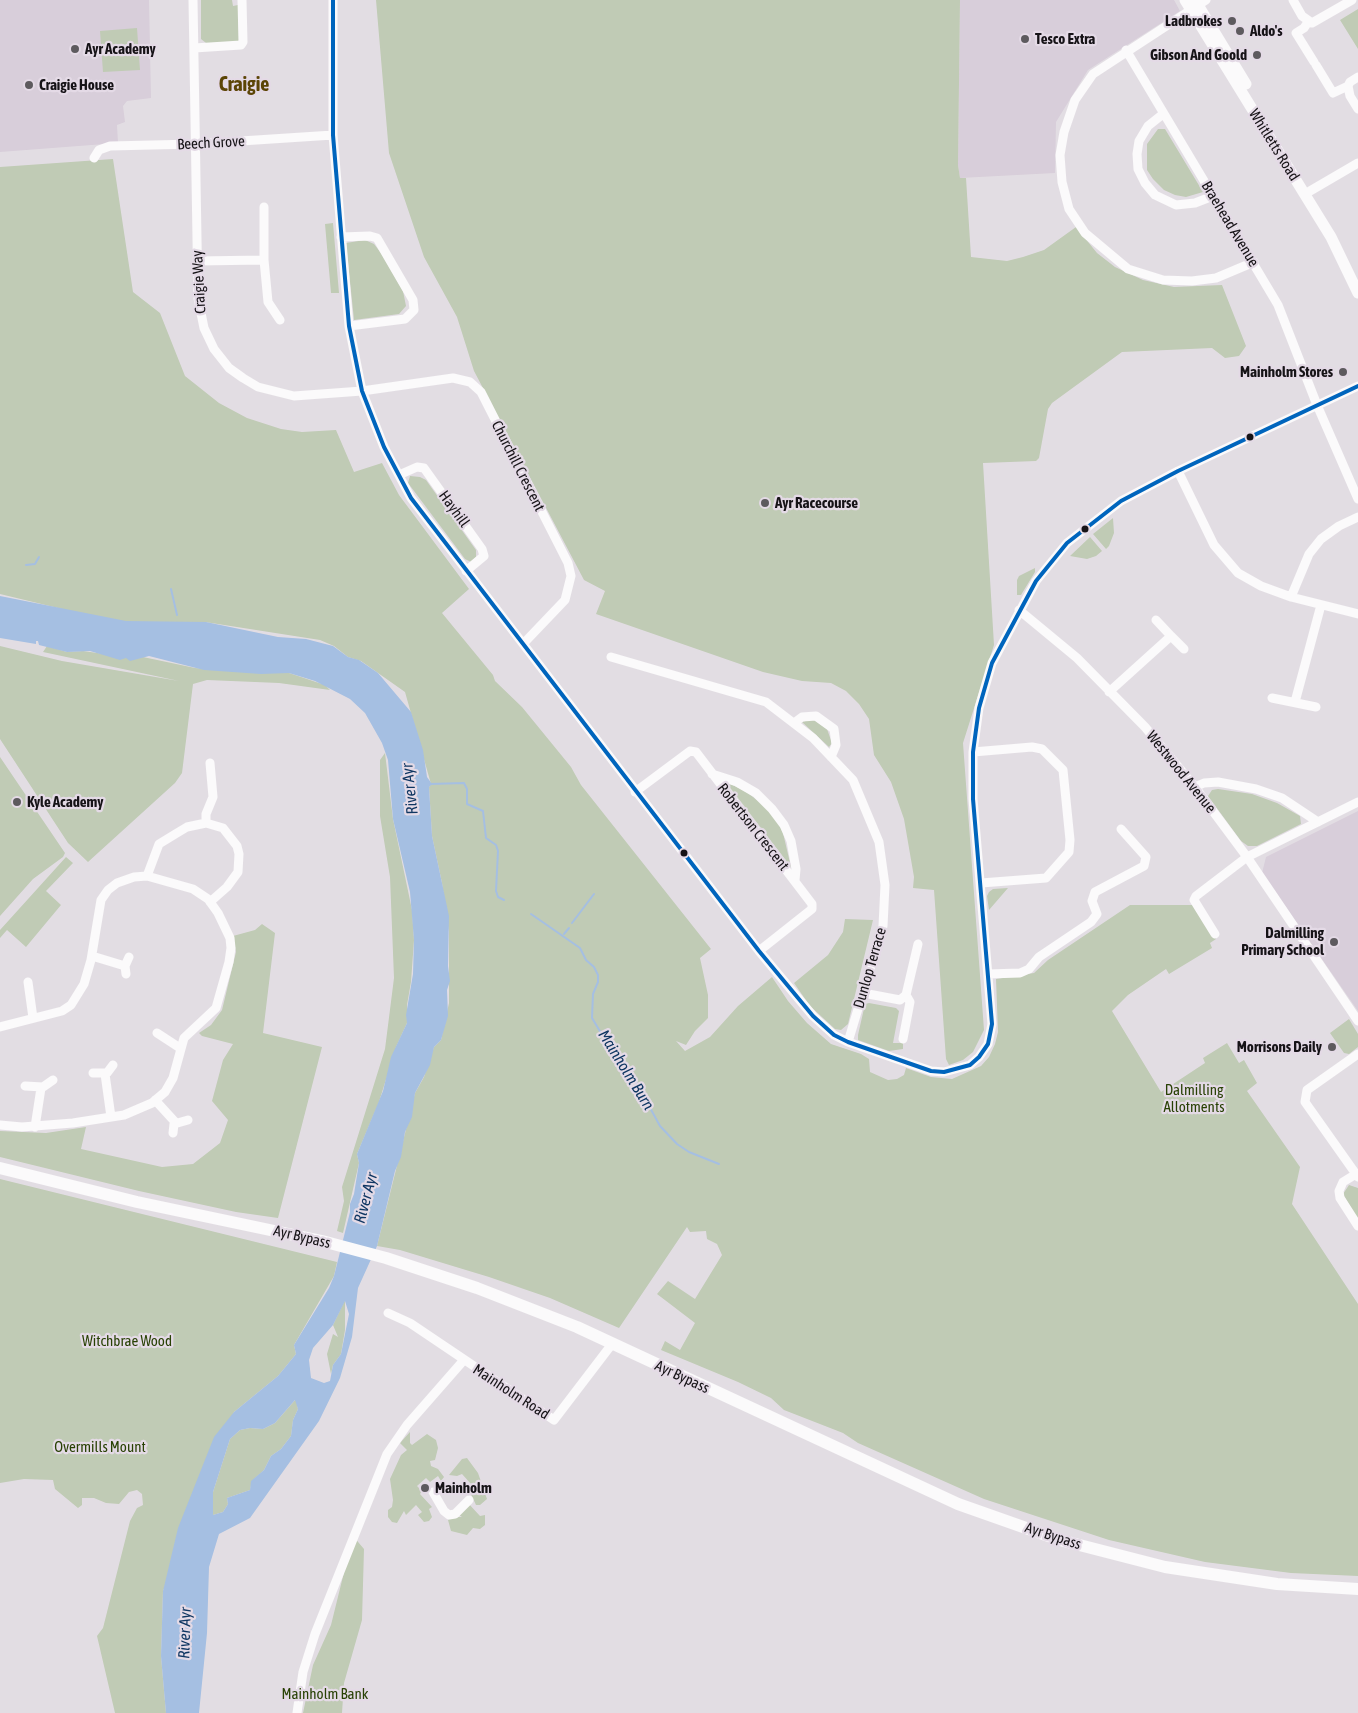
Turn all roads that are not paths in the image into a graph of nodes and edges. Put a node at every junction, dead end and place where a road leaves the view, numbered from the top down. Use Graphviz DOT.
graph roads {
  1 [pos="193,0"];
  2 [pos="242,0"];
  3 [pos="333,0"];
  4 [pos="1293,0"];
  5 [pos="1352,0"];
  6 [pos="1195,3"];
  7 [pos="1308,22"];
  8 [pos="194,48"];
  9 [pos="1126,50"];
  10 [pos="1358,77"];
  11 [pos="1348,86"];
  12 [pos="1358,109"];
  13 [pos="1163,114"];
  14 [pos="333,135"];
  15 [pos="195,144"];
  16 [pos="94,158"];
  17 [pos="1358,163"];
  18 [pos="1310,191"];
  19 [pos="1213,196"];
  20 [pos="264,208"];
  21 [pos="341,237"];
  22 [pos="264,260"];
  23 [pos="197,261"];
  24 [pos="1254,262"];
  25 [pos="1358,276"];
  26 [pos="1358,293"];
  27 [pos="280,320"];
  28 [pos="349,326"];
  29 [pos="1358,386"];
  30 [pos="362,391"];
  31 [pos="1317,405"];
  32 [pos="1178,471"];
  33 [pos="399,476"];
  34 [pos="1358,500"];
  35 [pos="1358,517"];
  36 [pos="466,571"];
  37 [pos="1291,597"];
  38 [pos="1321,605"];
  39 [pos="1019,610"];
  40 [pos="1358,614"];
  41 [pos="1156,620"];
  42 [pos="1171,636"];
  43 [pos="523,644"];
  44 [pos="1184,649"];
  45 [pos="611,657"];
  46 [pos="1109,692"];
  47 [pos="1272,698"];
  48 [pos="1295,702"];
  49 [pos="1316,707"];
  50 [pos="794,723"];
  51 [pos="973,752"];
  52 [pos="831,757"];
  53 [pos="202,773"];
  54 [pos="712,774"];
  55 [pos="1195,787"];
  56 [pos="635,792"];
  57 [pos="1358,802"];
  58 [pos="1318,822"];
  59 [pos="206,823"];
  60 [pos="1121,829"];
  61 [pos="1247,857"];
  62 [pos="147,876"];
  63 [pos="795,880"];
  64 [pos="981,883"];
  65 [pos="210,902"];
  66 [pos="1216,934"];
  67 [pos="918,944"];
  68 [pos="759,951"];
  69 [pos="92,956"];
  70 [pos="129,957"];
  71 [pos="988,974"];
  72 [pos="28,982"];
  73 [pos="863,993"];
  74 [pos="906,995"];
  75 [pos="33,1018"];
  76 [pos="1358,1021"];
  77 [pos="0,1027"];
  78 [pos="157,1033"];
  79 [pos="903,1039"];
  80 [pos="848,1042"];
  81 [pos="180,1048"];
  82 [pos="1358,1054"];
  83 [pos="113,1065"];
  84 [pos="93,1073"];
  85 [pos="105,1074"];
  86 [pos="53,1080"];
  87 [pos="24,1086"];
  88 [pos="41,1088"];
  89 [pos="155,1100"];
  90 [pos="111,1117"];
  91 [pos="188,1120"];
  92 [pos="176,1123"];
  93 [pos="0,1125"];
  94 [pos="35,1126"];
  95 [pos="172,1133"];
  96 [pos="0,1168"];
  97 [pos="1357,1175"];
  98 [pos="1358,1226"];
  99 [pos="388,1313"];
  100 [pos="612,1344"];
  101 [pos="463,1361"];
  102 [pos="433,1492"];
  103 [pos="469,1500"];
  104 [pos="1358,1589"];
  105 [pos="297,1713"];
  1 -- 8 [label="street, Craigie Way"];
  2 -- 8 [label="street"];
  3 -- 14 [label="street, Hayhill"];
  4 -- 7 [label="street"];
  5 -- 7 [label="street"];
  6 -- 9 [label="street"];
  6 -- 18 [label="main road, Whitletts Road"];
  6 -- 26 [label="main road, Whitletts Road"];
  7 -- 11 [label="street"];
  8 -- 15 [label="street, Craigie Way"];
  9 -- 13 [label="street, Braehead Avenue"];
  9 -- 24 [label="street"];
  10 -- 11 [label="street"];
  11 -- 12 [label="street"];
  13 -- 19 [label="street, Braehead Avenue"];
  13 -- 19 [label="street"];
  14 -- 15 [label="street, Beech Grove"];
  14 -- 21 [label="street, Hayhill"];
  15 -- 16 [label="street, Beech Grove"];
  15 -- 23 [label="street, Craigie Way"];
  17 -- 18 [label="street"];
  18 -- 25 [label="main road, Whitletts Road"];
  19 -- 24 [label="street, Braehead Avenue"];
  20 -- 22 [label="street"];
  21 -- 28 [label="street, Hayhill"];
  21 -- 28 [label="street"];
  22 -- 23 [label="street"];
  22 -- 27 [label="street"];
  23 -- 30 [label="street, Craigie Way"];
  24 -- 31 [label="street, Braehead Avenue"];
  28 -- 30 [label="street, Hayhill"];
  29 -- 31 [label="street"];
  30 -- 33 [label="street, Hayhill"];
  30 -- 43 [label="street, Churchill Crescent"];
  31 -- 32 [label="street"];
  31 -- 34 [label="street, Braehead Avenue"];
  32 -- 37 [label="street"];
  32 -- 39 [label="street"];
  33 -- 36 [label="street, Hayhill"];
  33 -- 36 [label="street, Hayhill"];
  35 -- 37 [label="street"];
  36 -- 43 [label="street, Hayhill"];
  37 -- 38 [label="street"];
  38 -- 40 [label="street"];
  38 -- 48 [label="street"];
  39 -- 46 [label="street, Westwood Avenue"];
  39 -- 51 [label="street"];
  41 -- 42 [label="street"];
  42 -- 44 [label="street"];
  42 -- 46 [label="street"];
  43 -- 56 [label="street, Hayhill"];
  45 -- 50 [label="street, Dunlop Terrace"];
  46 -- 55 [label="street, Westwood Avenue"];
  47 -- 48 [label="street"];
  48 -- 49 [label="street"];
  50 -- 52 [label="street, Dunlop Terrace"];
  50 -- 52 [label="street"];
  51 -- 64 [label="street"];
  51 -- 64 [label="street"];
  52 -- 73 [label="street, Dunlop Terrace"];
  53 -- 59 [label="street"];
  54 -- 56 [label="street, Robertson Crescent"];
  54 -- 63 [label="street, Robertson Crescent"];
  54 -- 63 [label="street, Robertson Crescent"];
  55 -- 58 [label="street"];
  55 -- 61 [label="street, Westwood Avenue"];
  56 -- 68 [label="street, Hayhill"];
  57 -- 58 [label="street"];
  58 -- 61 [label="street"];
  59 -- 62 [label="street"];
  59 -- 65 [label="street"];
  60 -- 71 [label="street"];
  61 -- 66 [label="street"];
  61 -- 76 [label="street, Westwood Avenue"];
  62 -- 65 [label="street"];
  62 -- 69 [label="street"];
  63 -- 68 [label="street, Robertson Crescent"];
  64 -- 71 [label="street"];
  65 -- 81 [label="street"];
  67 -- 74 [label="street"];
  68 -- 80 [label="street, Hayhill"];
  69 -- 70 [label="street"];
  69 -- 75 [label="street"];
  71 -- 80 [label="street, Hayhill"];
  72 -- 75 [label="street"];
  73 -- 74 [label="street"];
  73 -- 80 [label="street, Dunlop Terrace"];
  74 -- 79 [label="street"];
  75 -- 77 [label="street"];
  78 -- 81 [label="street"];
  81 -- 89 [label="street"];
  82 -- 97 [label="street"];
  83 -- 85 [label="street"];
  84 -- 85 [label="street"];
  85 -- 90 [label="street"];
  86 -- 88 [label="street"];
  87 -- 88 [label="street"];
  88 -- 94 [label="street"];
  89 -- 90 [label="street"];
  89 -- 92 [label="street"];
  90 -- 94 [label="street"];
  91 -- 92 [label="street"];
  92 -- 95 [label="street"];
  93 -- 94 [label="street"];
  96 -- 100 [label="highway, Ayr Bypass"];
  97 -- 98 [label="street"];
  99 -- 101 [label="street, Mainholm Road"];
  100 -- 101 [label="street, Mainholm Road"];
  100 -- 104 [label="highway, Ayr Bypass"];
  101 -- 105 [label="street"];
  102 -- 103 [label="street"];
}
